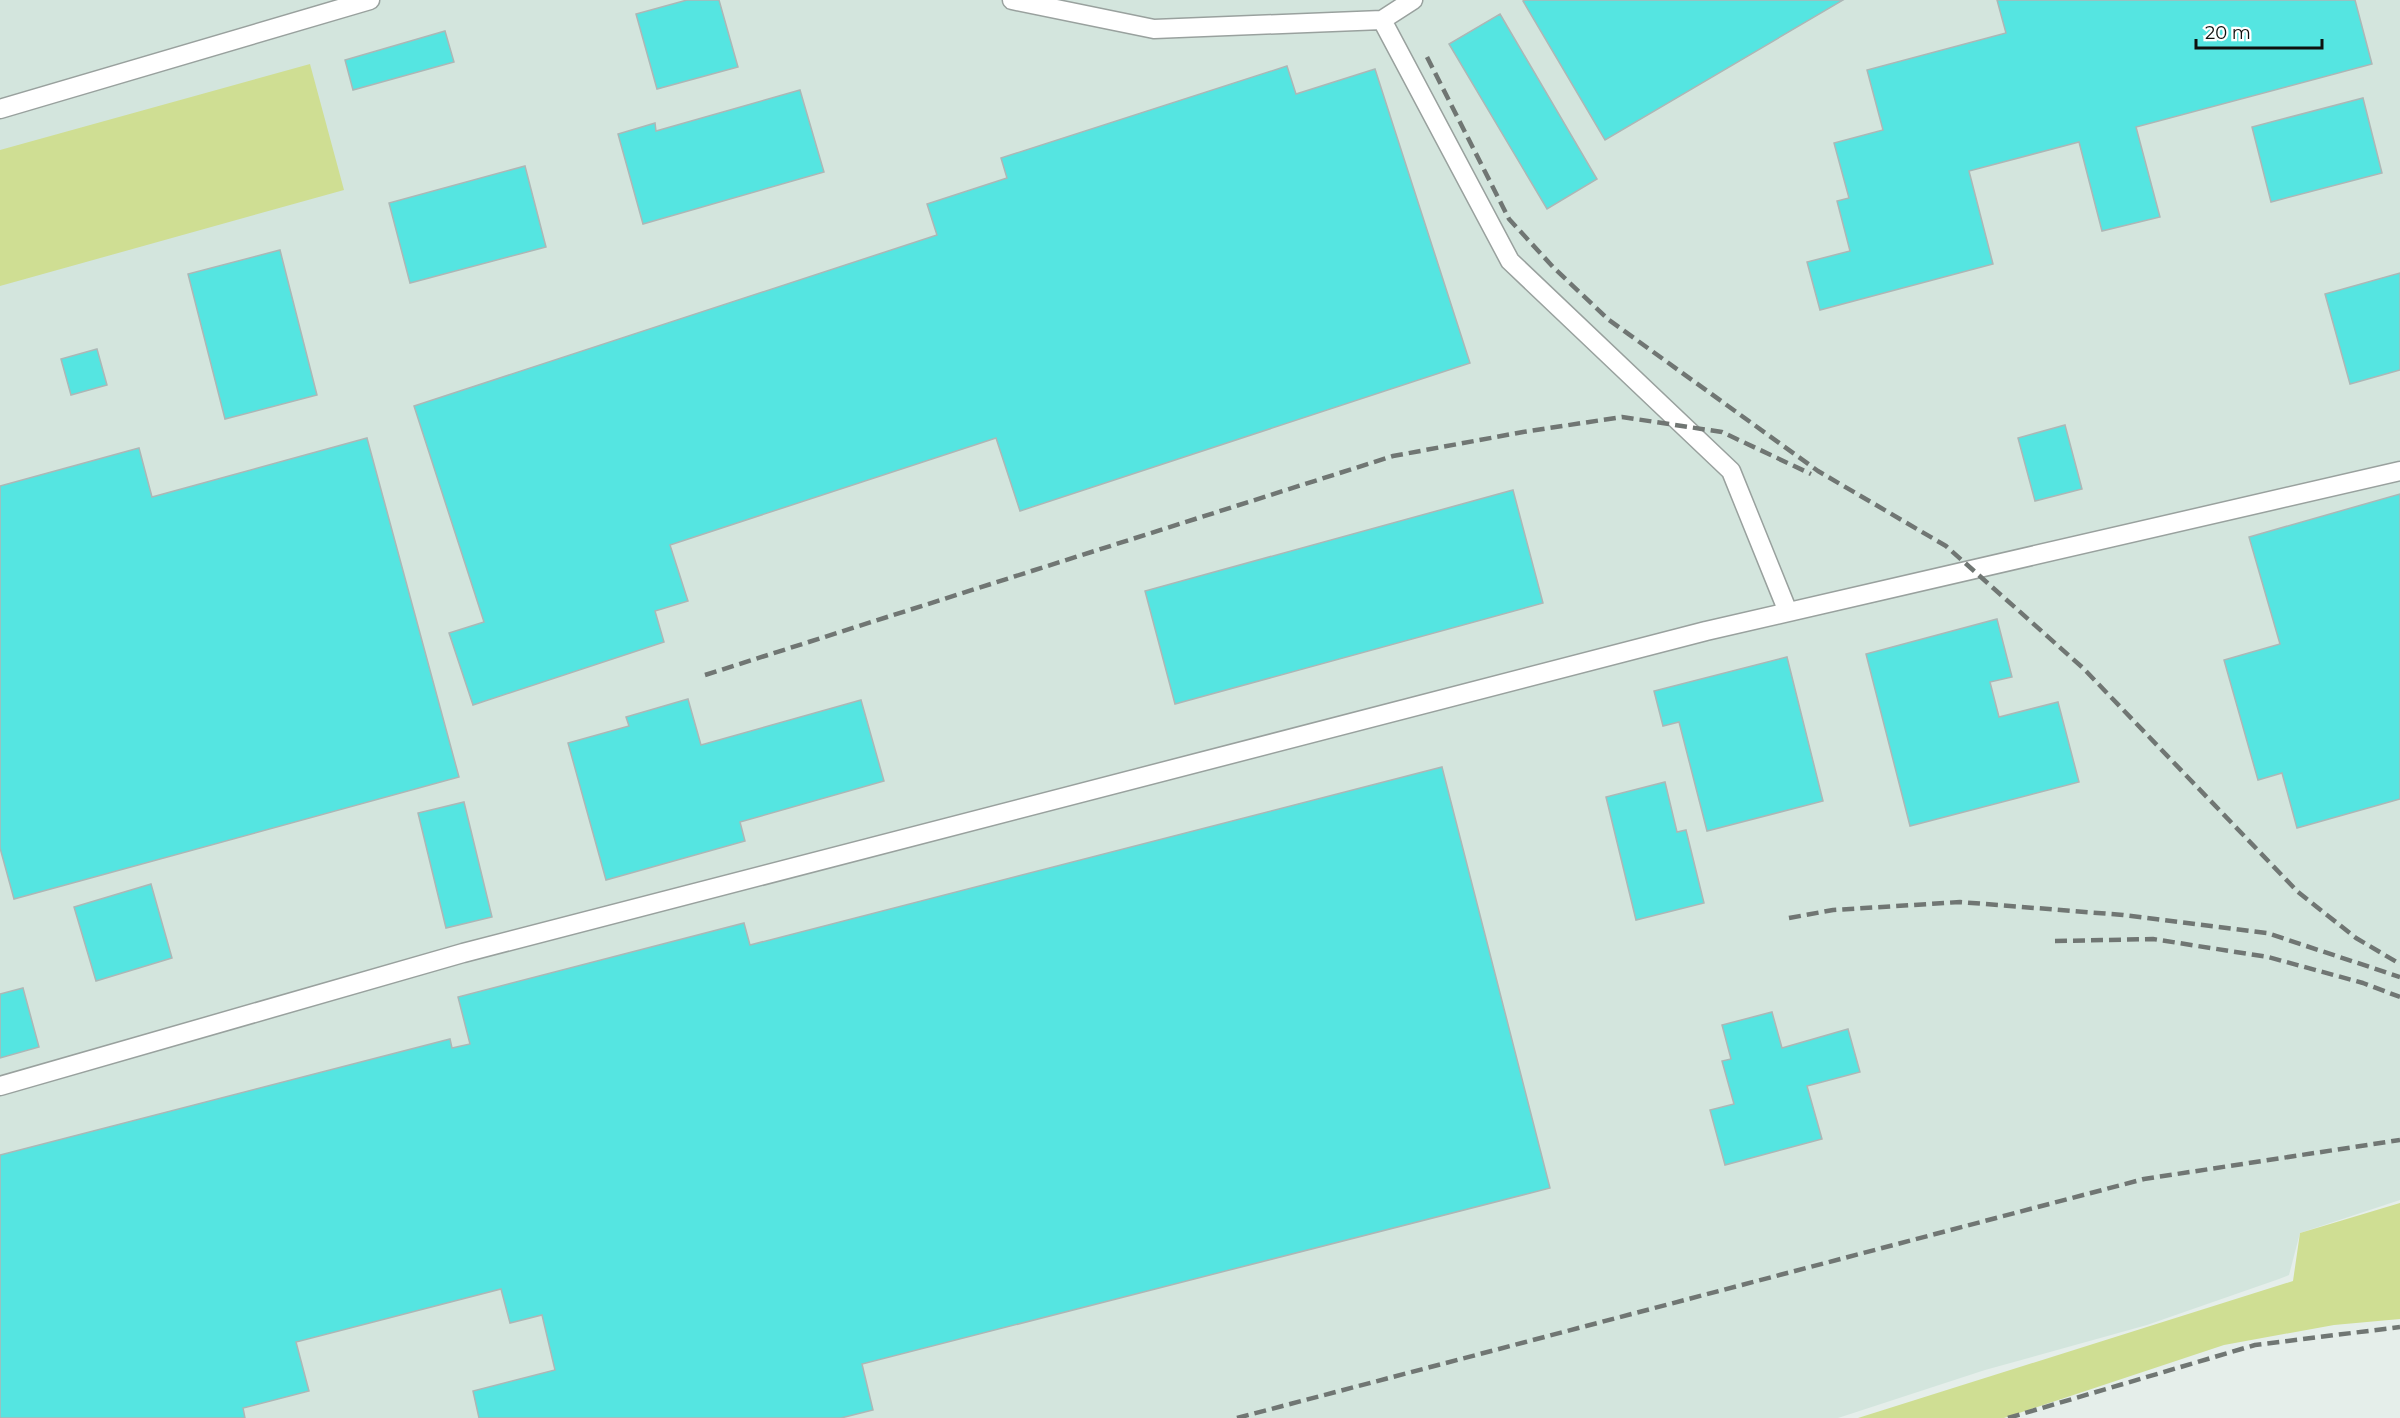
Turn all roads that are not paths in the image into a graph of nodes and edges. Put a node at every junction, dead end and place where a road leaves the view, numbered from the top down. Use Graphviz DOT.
graph roads {
  1 [pos="370,0"];
  2 [pos="1012,0"];
  3 [pos="1413,0"];
  4 [pos="1382,20"];
  5 [pos="0,109"];
  6 [pos="2400,471"];
  7 [pos="1788,612"];
  8 [pos="0,1086"];
  1 -- 5 [label="lane"];
  2 -- 4 [label="lane"];
  3 -- 4 [label="lane"];
  4 -- 7 [label="lane"];
  6 -- 7 [label="lane"];
  7 -- 8 [label="lane"];
}
